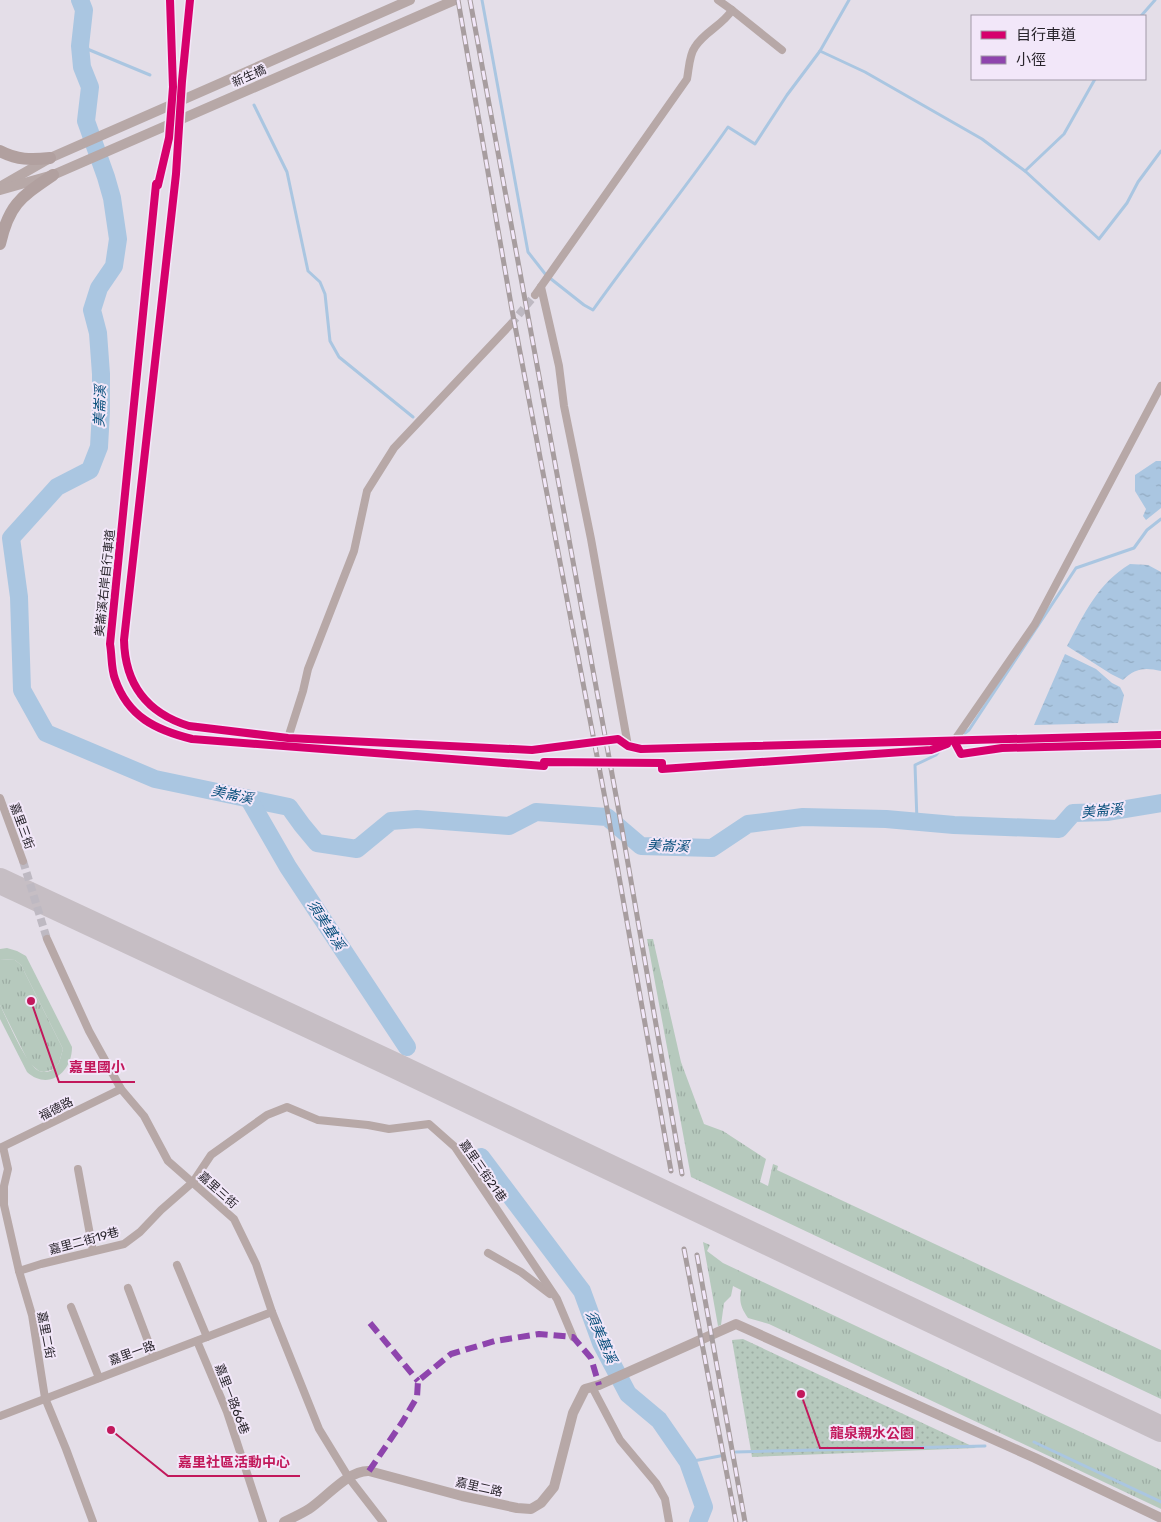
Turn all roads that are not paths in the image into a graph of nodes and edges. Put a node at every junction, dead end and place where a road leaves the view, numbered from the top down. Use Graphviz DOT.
graph roads {
  1 [pos="190,0"];
  2 [pos="410,0"];
  3 [pos="455,0"];
  4 [pos="718,0"];
  5 [pos="732,10"];
  6 [pos="782,50"];
  7 [pos="0,151"];
  8 [pos="50,158"];
  9 [pos="53,175"];
  10 [pos="0,188"];
  11 [pos="0,244"];
  12 [pos="543,284"];
  13 [pos="535,295"];
  14 [pos="511,324"];
  15 [pos="1161,386"];
  16 [pos="1161,734"];
  17 [pos="288,738"];
  18 [pos="954,741"];
  19 [pos="628,746"];
  20 [pos="0,798"];
  21 [pos="23,862"];
  22 [pos="47,939"];
  23 [pos="121,1089"];
  24 [pos="2,1148"];
  25 [pos="78,1169"];
  26 [pos="193,1182"];
  27 [pos="93,1251"];
  28 [pos="488,1253"];
  29 [pos="177,1265"];
  30 [pos="19,1272"];
  31 [pos="128,1288"];
  32 [pos="557,1300"];
  33 [pos="71,1307"];
  34 [pos="272,1312"];
  35 [pos="572,1336"];
  36 [pos="207,1337"];
  37 [pos="197,1341"];
  38 [pos="154,1358"];
  39 [pos="99,1378"];
  40 [pos="592,1387"];
  41 [pos="45,1398"];
  42 [pos="0,1416"];
  43 [pos="349,1478"];
  44 [pos="1161,1518"];
  45 [pos="93,1522"];
  46 [pos="263,1522"];
  47 [pos="284,1522"];
  48 [pos="382,1522"];
  49 [pos="669,1522"];
  1 -- 17 [label="street"];
  2 -- 8 [label="street, 新生橋"];
  3 -- 9 [label="street, 新生橋"];
  4 -- 5 [label="street"];
  5 -- 6 [label="street"];
  5 -- 12 [label="street"];
  7 -- 8 [label="main road"];
  8 -- 10 [label="street, 新生橋"];
  9 -- 10 [label="street, 新生橋"];
  9 -- 11 [label="main road"];
  12 -- 13 [label="street"];
  12 -- 19 [label="street"];
  14 -- 17 [label="street"];
  15 -- 18 [label="street"];
  16 -- 18 [label="street"];
  17 -- 19 [label="street"];
  18 -- 19 [label="street"];
  20 -- 21 [label="street, 嘉里三街"];
  22 -- 23 [label="street, 嘉里三街"];
  23 -- 24 [label="street, 福德路"];
  23 -- 26 [label="street, 嘉里三街"];
  24 -- 30 [label="street, 嘉里二街"];
  25 -- 27 [label="street"];
  26 -- 27 [label="street, 嘉里二街19巷"];
  26 -- 32 [label="street, 嘉里三街21巷"];
  26 -- 34 [label="street, 嘉里三街"];
  27 -- 30 [label="street, 嘉里二街19巷"];
  28 -- 32 [label="street"];
  29 -- 36 [label="street"];
  30 -- 41 [label="street, 嘉里二街"];
  31 -- 38 [label="street"];
  32 -- 35 [label="street, 嘉里三街21巷"];
  33 -- 39 [label="street"];
  34 -- 36 [label="street, 嘉里一路"];
  34 -- 43 [label="street, 嘉里三街"];
  36 -- 37 [label="street, 嘉里一路"];
  37 -- 38 [label="street, 嘉里一路"];
  37 -- 46 [label="street, 嘉里一路66巷"];
  38 -- 39 [label="street, 嘉里一路"];
  39 -- 41 [label="street, 嘉里一路"];
  40 -- 43 [label="street, 嘉里二路"];
  40 -- 44 [label="street, 嘉里二路"];
  40 -- 49 [label="street"];
  41 -- 42 [label="street, 嘉里一路"];
  41 -- 45 [label="street, 嘉里二街"];
  43 -- 47 [label="street, 嘉里二路"];
  43 -- 48 [label="street, 嘉里三街"];
}
